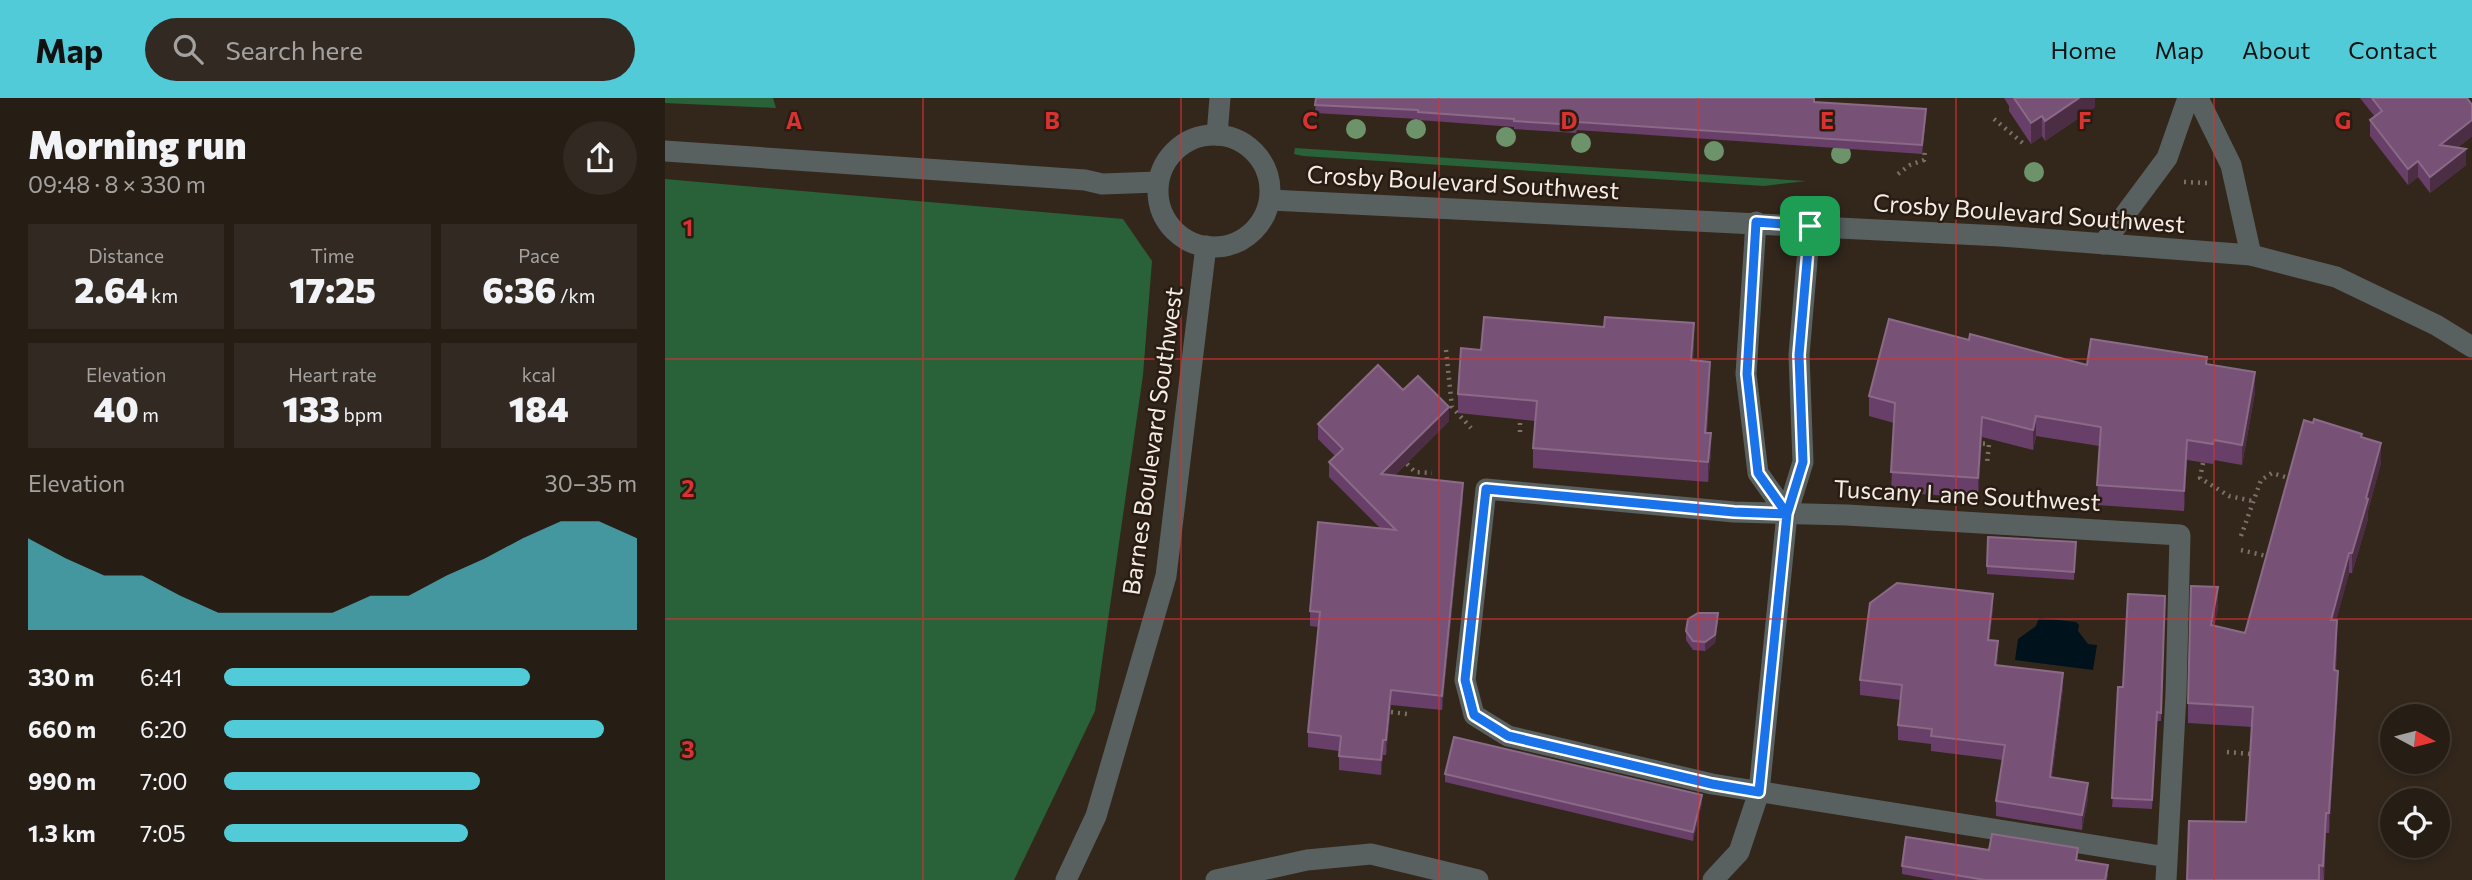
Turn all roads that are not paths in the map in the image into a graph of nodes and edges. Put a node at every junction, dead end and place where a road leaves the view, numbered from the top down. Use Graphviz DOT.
graph roads {
  1 [pos="1220,98"];
  2 [pos="2188,98"];
  3 [pos="2198,98"];
  4 [pos="1217,135"];
  5 [pos="665,151"];
  6 [pos="1158,182"];
  7 [pos="1270,200"];
  8 [pos="1756,222"];
  9 [pos="1810,226"];
  10 [pos="2103,244"];
  11 [pos="1206,246"];
  12 [pos="2251,255"];
  13 [pos="2472,347"];
  14 [pos="1787,514"];
  15 [pos="1759,792"];
  16 [pos="2167,857"];
  17 [pos="1066,880"];
  18 [pos="1216,880"];
  19 [pos="1478,880"];
  20 [pos="1713,880"];
  21 [pos="2166,880"];
  1 -- 4 [label="street"];
  2 -- 10 [label="street"];
  3 -- 12 [label="street"];
  4 -- 6 [label="street"];
  4 -- 7 [label="street"];
  5 -- 6 [label="street"];
  6 -- 11 [label="street"];
  7 -- 8 [label="street, Crosby Boulevard Southwest"];
  7 -- 11 [label="street"];
  8 -- 9 [label="street, Crosby Boulevard Southwest"];
  8 -- 14 [label="street"];
  9 -- 10 [label="street, Crosby Boulevard Southwest"];
  9 -- 14 [label="street"];
  10 -- 12 [label="street, Crosby Boulevard Southwest"];
  11 -- 17 [label="street, Barnes Boulevard Southwest"];
  12 -- 13 [label="street, Crosby Boulevard Southwest"];
  14 -- 15 [label="street"];
  14 -- 15 [label="street, Tuscany Lane Southwest"];
  14 -- 16 [label="street, Tuscany Lane Southwest"];
  15 -- 16 [label="street, Tuscany Lane Southwest"];
  15 -- 20 [label="street"];
  16 -- 21 [label="street, Tuscany Lane Southwest"];
  18 -- 19 [label="street"];
}
